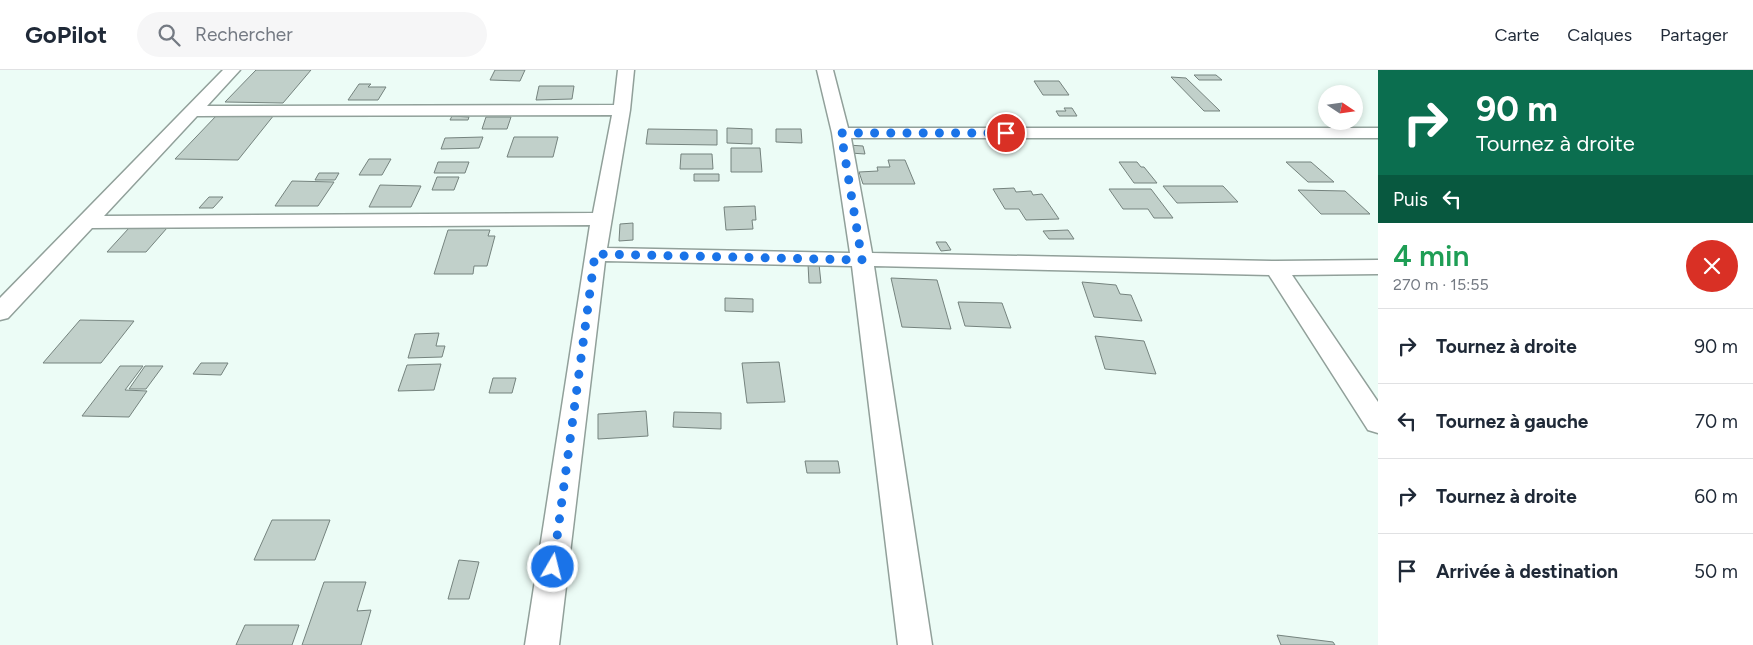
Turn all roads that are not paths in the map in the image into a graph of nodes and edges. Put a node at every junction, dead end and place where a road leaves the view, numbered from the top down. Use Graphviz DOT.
graph roads {
  1 [pos="232,70"];
  2 [pos="626,70"];
  3 [pos="825,70"];
  4 [pos="622,110"];
  5 [pos="192,111"];
  6 [pos="841,133"];
  7 [pos="1378,133"];
  8 [pos="602,219"];
  9 [pos="86,222"];
  10 [pos="595,254"];
  11 [pos="862,260"];
  12 [pos="1378,267"];
  13 [pos="1276,268"];
  14 [pos="0,312"];
  15 [pos="1378,424"];
  16 [pos="542,645"];
  17 [pos="915,645"];
  1 -- 5 [label="street"];
  2 -- 4 [label="street"];
  3 -- 6 [label="street"];
  4 -- 5 [label="street"];
  4 -- 8 [label="street"];
  5 -- 9 [label="street"];
  6 -- 7 [label="street"];
  6 -- 11 [label="street"];
  8 -- 9 [label="street"];
  8 -- 10 [label="street"];
  9 -- 14 [label="street"];
  10 -- 11 [label="street"];
  10 -- 16 [label="street"];
  11 -- 13 [label="street"];
  11 -- 17 [label="street"];
  12 -- 13 [label="street"];
  13 -- 15 [label="street"];
}
